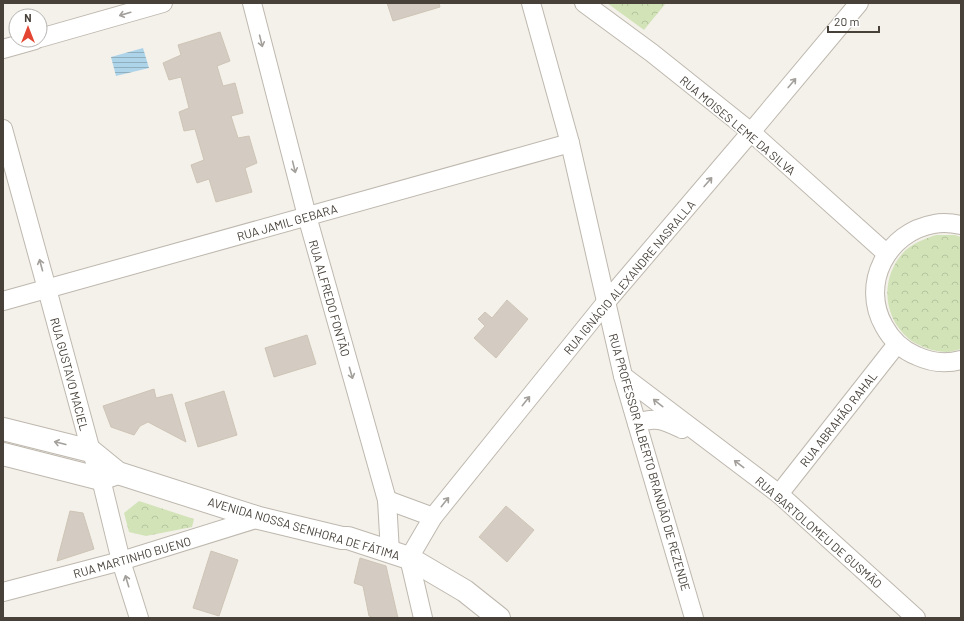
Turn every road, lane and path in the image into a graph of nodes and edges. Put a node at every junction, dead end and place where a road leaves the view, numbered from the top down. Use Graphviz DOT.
graph roads {
  1 [pos="163,3"];
  2 [pos="252,3"];
  3 [pos="532,3"];
  4 [pos="584,3"];
  5 [pos="859,3"];
  6 [pos="48,36"];
  7 [pos="3,129"];
  8 [pos="751,132"];
  9 [pos="570,143"];
  10 [pos="307,216"];
  11 [pos="961,225"];
  12 [pos="886,254"];
  13 [pos="47,289"];
  14 [pos="3,301"];
  15 [pos="606,301"];
  16 [pos="897,344"];
  17 [pos="961,360"];
  18 [pos="624,376"];
  19 [pos="638,423"];
  20 [pos="3,429"];
  21 [pos="700,435"];
  22 [pos="91,451"];
  23 [pos="3,454"];
  24 [pos="110,476"];
  25 [pos="779,494"];
  26 [pos="387,500"];
  27 [pos="433,517"];
  28 [pos="259,518"];
  29 [pos="400,555"];
  30 [pos="121,562"];
  31 [pos="3,592"];
  32 [pos="139,618"];
  33 [pos="423,618"];
  34 [pos="499,618"];
  35 [pos="694,618"];
  36 [pos="916,618"];
  1 -- 6 [label="street, one-way"];
  2 -- 10 [label="street, RUA ALFREDO FONTÃO, one-way"];
  3 -- 9 [label="street, RUA PROFESSOR ALBERTO BRANDÃO DE REZENDE"];
  4 -- 8 [label="street, RUA MOISES LEME DA SILVA"];
  8 -- 5 [label="street, RUA IGNÁCIO ALEXANDRE NASRALLA, one-way"];
  13 -- 7 [label="street, RUA GUSTAVO MACIEL, one-way"];
  8 -- 12 [label="street, RUA MOISES LEME DA SILVA"];
  15 -- 8 [label="street, RUA IGNÁCIO ALEXANDRE NASRALLA, one-way"];
  9 -- 10 [label="street, RUA JAMIL GEBARA"];
  9 -- 15 [label="street, RUA PROFESSOR ALBERTO BRANDÃO DE REZENDE"];
  10 -- 13 [label="street, RUA JAMIL GEBARA"];
  10 -- 26 [label="street, RUA ALFREDO FONTÃO, one-way"];
  11 -- 12 [label="street"];
  12 -- 16 [label="street"];
  13 -- 14 [label="street, RUA JAMIL GEBARA"];
  13 -- 22 [label="street, RUA GUSTAVO MACIEL"];
  15 -- 18 [label="street, RUA PROFESSOR ALBERTO BRANDÃO DE REZENDE"];
  27 -- 15 [label="street, RUA IGNÁCIO ALEXANDRE NASRALLA, one-way"];
  16 -- 17 [label="street"];
  16 -- 25 [label="street, RUA ABRAHÃO RAHAL"];
  18 -- 19 [label="street, RUA PROFESSOR ALBERTO BRANDÃO DE REZENDE"];
  21 -- 18 [label="street, RUA BARTOLOMEU DE GUSMÃO, one-way"];
  19 -- 21 [label="street, RUA BARTOLOMEU DE GUSMÃO"];
  19 -- 35 [label="street, RUA PROFESSOR ALBERTO BRANDÃO DE REZENDE"];
  22 -- 20 [label="street, AVENIDA NOSSA SENHORA DE FÁTIMA, one-way"];
  25 -- 21 [label="street, RUA BARTOLOMEU DE GUSMÃO, one-way"];
  22 -- 24 [label="street, AVENIDA NOSSA SENHORA DE FÁTIMA"];
  23 -- 24 [label="street, AVENIDA NOSSA SENHORA DE FÁTIMA"];
  24 -- 28 [label="street, AVENIDA NOSSA SENHORA DE FÁTIMA"];
  24 -- 30 [label="street"];
  25 -- 36 [label="street, RUA BARTOLOMEU DE GUSMÃO"];
  26 -- 27 [label="street"];
  26 -- 29 [label="street, RUA ALFREDO FONTÃO"];
  27 -- 29 [label="street, RUA IGNÁCIO ALEXANDRE NASRALLA"];
  28 -- 29 [label="street, AVENIDA NOSSA SENHORA DE FÁTIMA"];
  28 -- 30 [label="street, RUA MARTINHO BUENO"];
  29 -- 33 [label="street, RUA ALFREDO FONTÃO"];
  29 -- 34 [label="street, AVENIDA NOSSA SENHORA DE FÁTIMA"];
  30 -- 31 [label="street, RUA MARTINHO BUENO"];
  32 -- 30 [label="street, one-way"];
}
